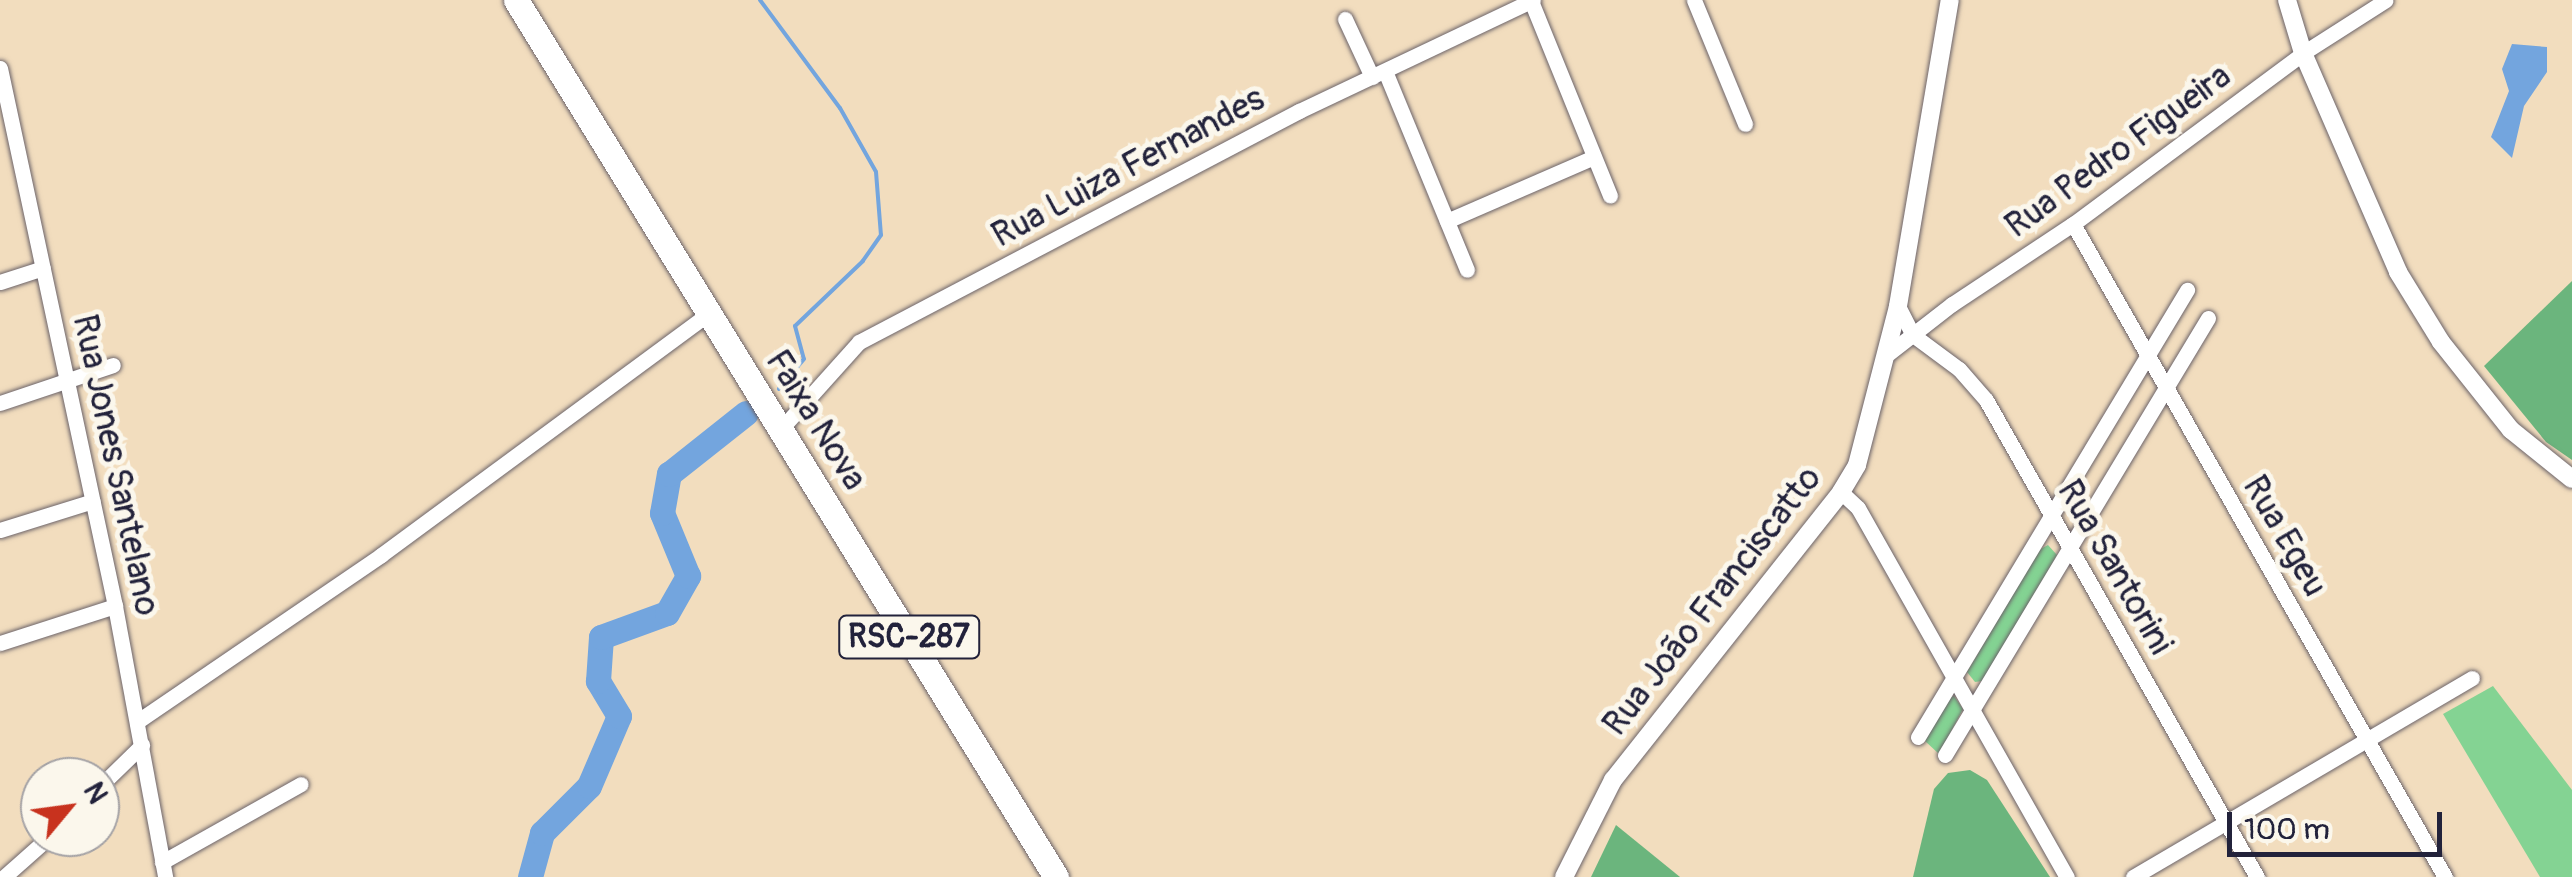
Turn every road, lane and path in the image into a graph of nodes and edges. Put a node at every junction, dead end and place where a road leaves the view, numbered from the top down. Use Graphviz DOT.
graph roads {
  1 [pos="516,0"];
  2 [pos="1532,0"];
  3 [pos="1694,0"];
  4 [pos="1950,0"];
  5 [pos="2287,0"];
  6 [pos="2386,0"];
  7 [pos="1345,19"];
  8 [pos="2303,53"];
  9 [pos="0,68"];
  10 [pos="1378,74"];
  11 [pos="1744,124"];
  12 [pos="18,155"];
  13 [pos="1594,157"];
  14 [pos="0,160"];
  15 [pos="1610,196"];
  16 [pos="1446,220"];
  17 [pos="2073,224"];
  18 [pos="43,268"];
  19 [pos="1467,270"];
  20 [pos="0,282"];
  21 [pos="2187,290"];
  22 [pos="1898,306"];
  23 [pos="709,314"];
  24 [pos="2208,318"];
  25 [pos="1913,335"];
  26 [pos="1888,353"];
  27 [pos="2148,356"];
  28 [pos="113,366"];
  29 [pos="67,381"];
  30 [pos="2166,388"];
  31 [pos="0,403"];
  32 [pos="781,429"];
  33 [pos="2572,479"];
  34 [pos="1841,492"];
  35 [pos="93,500"];
  36 [pos="2052,515"];
  37 [pos="0,530"];
  38 [pos="2070,549"];
  39 [pos="115,606"];
  40 [pos="0,644"];
  41 [pos="1954,677"];
  42 [pos="2472,678"];
  43 [pos="1972,709"];
  44 [pos="138,721"];
  45 [pos="1918,737"];
  46 [pos="2366,740"];
  47 [pos="142,745"];
  48 [pos="1945,755"];
  49 [pos="120,766"];
  50 [pos="301,784"];
  51 [pos="2226,822"];
  52 [pos="26,857"];
  53 [pos="163,870"];
  54 [pos="4,877"];
  55 [pos="1056,877"];
  56 [pos="1564,877"];
  57 [pos="2067,877"];
  58 [pos="2133,877"];
  59 [pos="2257,877"];
  60 [pos="2444,877"];
  1 -- 23 [label="highway, Faixa Nova / RSC-287"];
  2 -- 10 [label="street, Rua Luiza Fernandes"];
  2 -- 13 [label="street"];
  3 -- 11 [label="street"];
  4 -- 22 [label="street, Rua João Franciscatto"];
  5 -- 8 [label="street"];
  6 -- 8 [label="street, Rua Pedro Figueira"];
  7 -- 10 [label="street"];
  8 -- 17 [label="street, Rua Pedro Figueira"];
  8 -- 33 [label="street"];
  9 -- 12 [label="street, Rua Jones Santelano"];
  10 -- 16 [label="street"];
  10 -- 32 [label="street, Rua Luiza Fernandes"];
  12 -- 14 [label="street"];
  12 -- 18 [label="street, Rua Jones Santelano"];
  13 -- 15 [label="street"];
  13 -- 16 [label="street"];
  16 -- 19 [label="street"];
  17 -- 25 [label="street, Rua Pedro Figueira"];
  17 -- 27 [label="street, Rua Egeu"];
  18 -- 20 [label="street"];
  18 -- 29 [label="street, Rua Jones Santelano"];
  21 -- 27 [label="street"];
  22 -- 25 [label="street, Rua Santorini"];
  22 -- 26 [label="street, Rua João Franciscatto"];
  23 -- 32 [label="highway, Faixa Nova / RSC-287"];
  23 -- 44 [label="street"];
  24 -- 30 [label="street"];
  25 -- 26 [label="street, Rua Pedro Figueira"];
  25 -- 36 [label="street, Rua Santorini"];
  26 -- 34 [label="street, Rua João Franciscatto"];
  27 -- 30 [label="street, Rua Egeu"];
  27 -- 36 [label="street"];
  28 -- 29 [label="street"];
  29 -- 31 [label="street"];
  29 -- 35 [label="street, Rua Jones Santelano"];
  30 -- 38 [label="street"];
  30 -- 46 [label="street, Rua Egeu"];
  32 -- 55 [label="highway, Faixa Nova / RSC-287"];
  34 -- 41 [label="street"];
  34 -- 56 [label="street, Rua João Franciscatto"];
  35 -- 37 [label="street"];
  35 -- 39 [label="street, Rua Jones Santelano"];
  36 -- 38 [label="street, Rua Santorini"];
  36 -- 41 [label="street"];
  38 -- 43 [label="street"];
  38 -- 51 [label="street, Rua Santorini"];
  39 -- 40 [label="street"];
  39 -- 44 [label="street, Rua Jones Santelano"];
  41 -- 43 [label="street"];
  41 -- 45 [label="street"];
  42 -- 46 [label="street"];
  43 -- 48 [label="street"];
  43 -- 57 [label="street"];
  44 -- 47 [label="street, Rua Jones Santelano"];
  46 -- 51 [label="street"];
  46 -- 60 [label="street, Rua Egeu"];
  47 -- 49 [label="street"];
  47 -- 53 [label="street, Rua Jones Santelano"];
  50 -- 53 [label="street"];
  51 -- 58 [label="street"];
  51 -- 59 [label="street, Rua Santorini"];
  52 -- 54 [label="street"];
}
